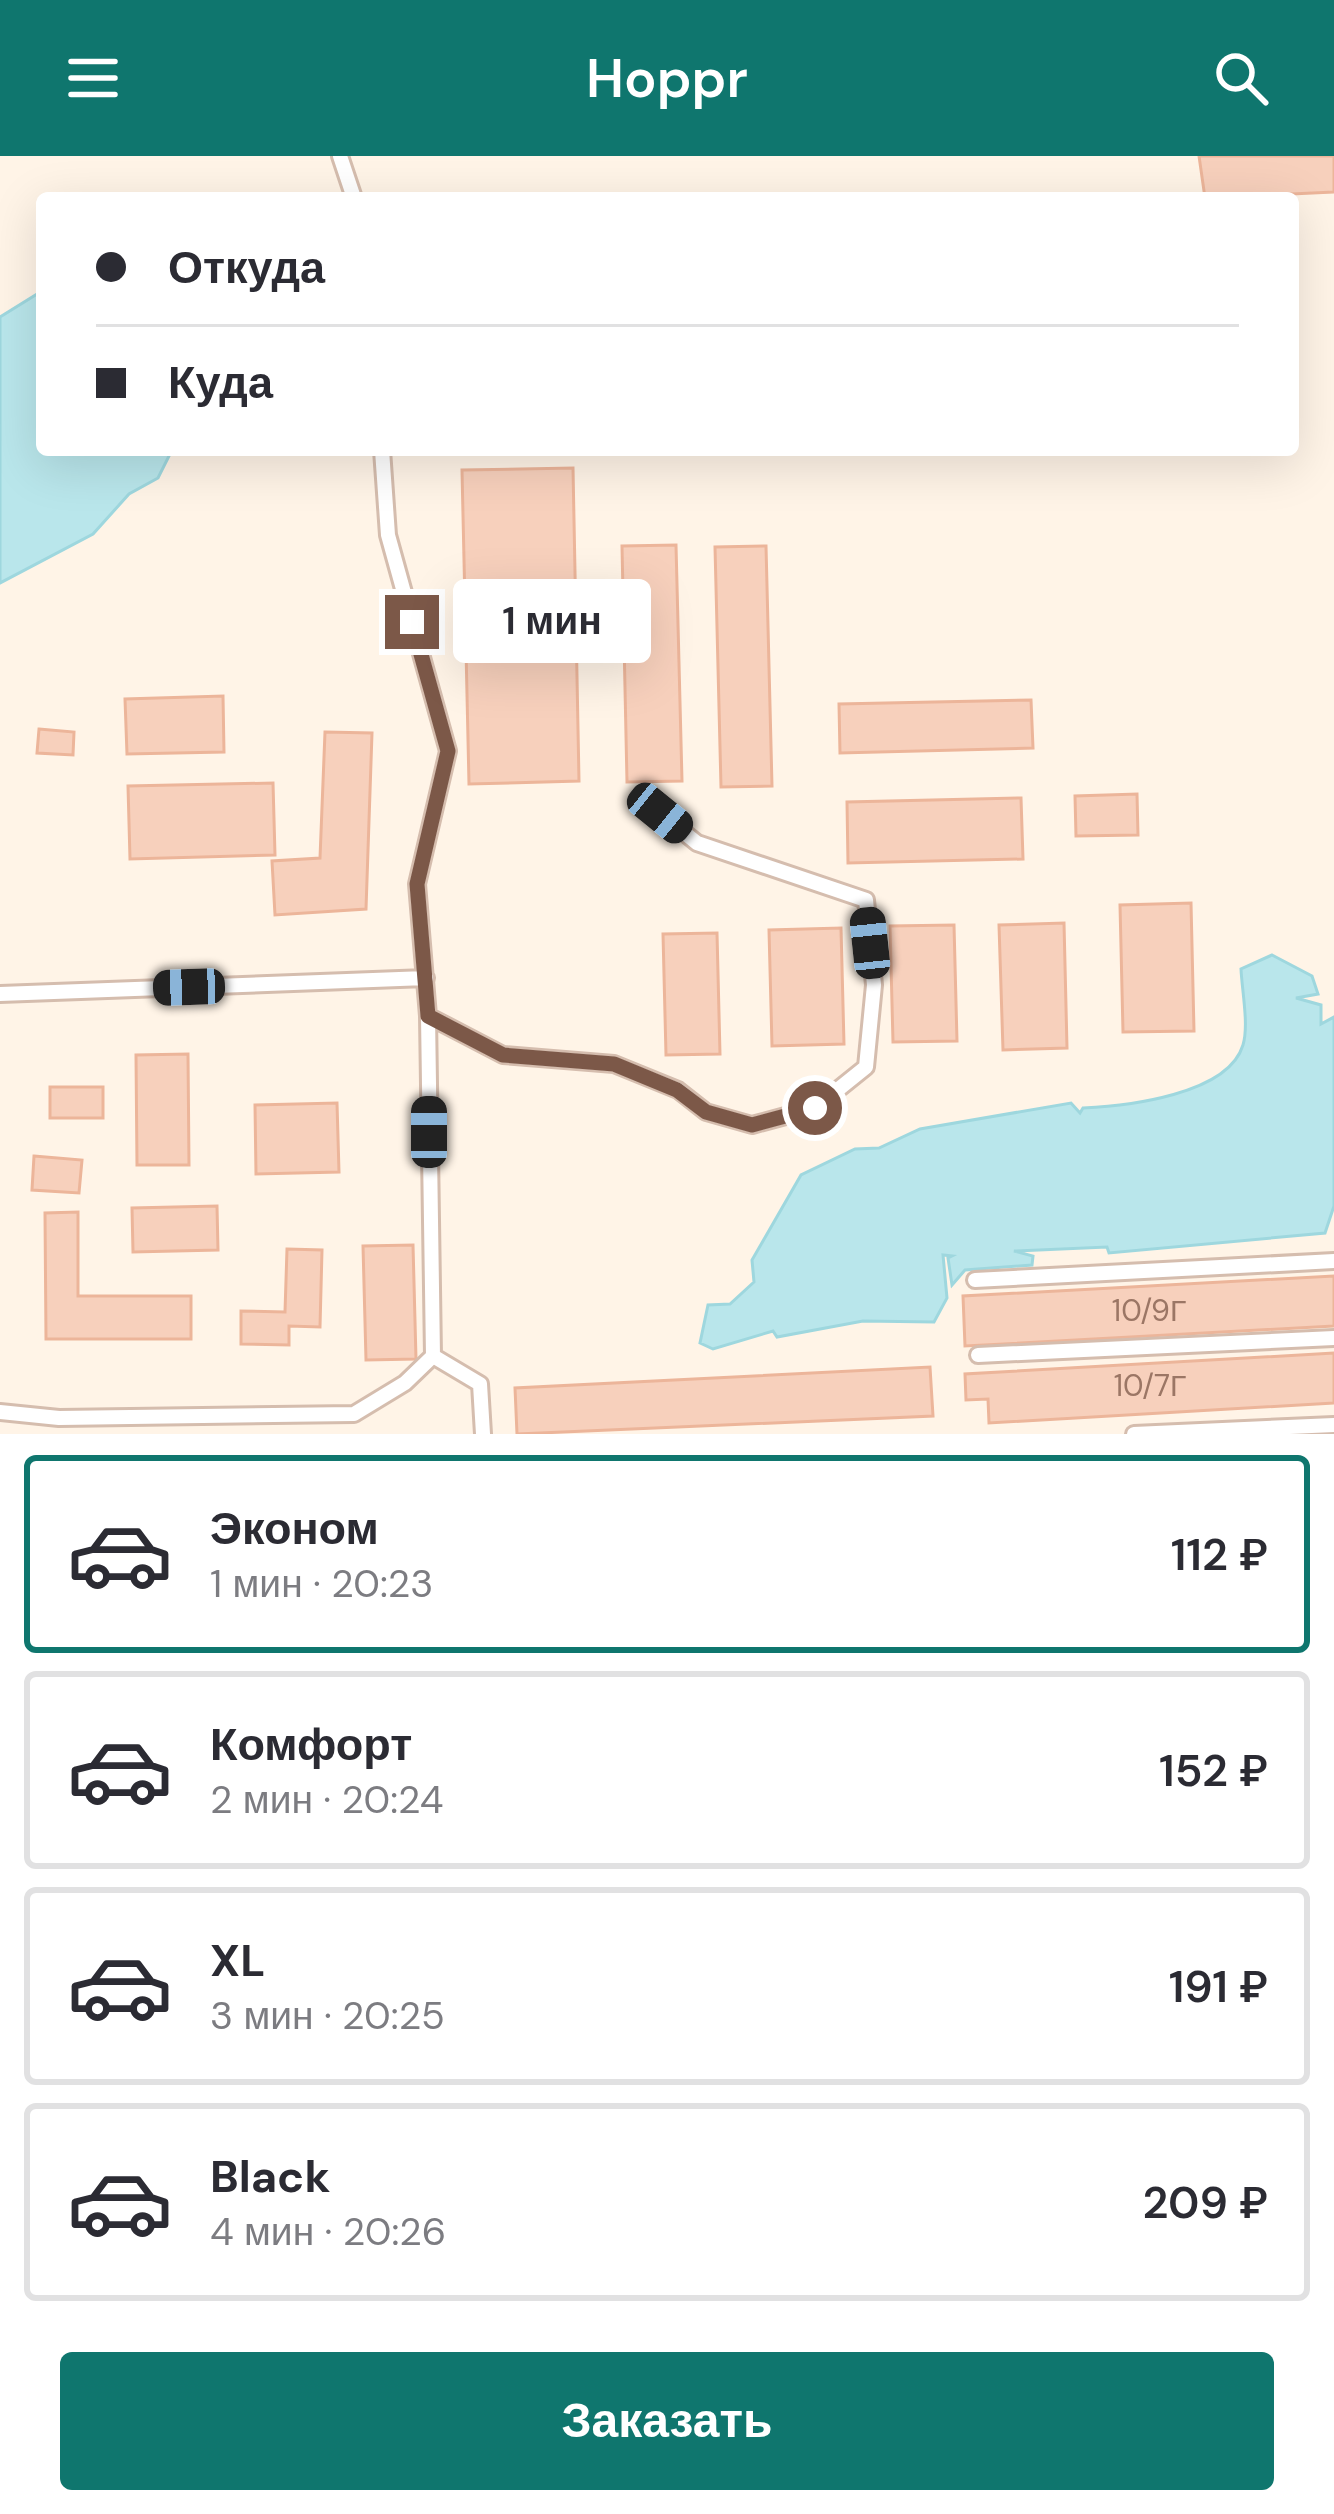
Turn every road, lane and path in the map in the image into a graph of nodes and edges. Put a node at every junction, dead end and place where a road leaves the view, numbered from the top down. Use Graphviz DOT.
graph roads {
  1 [pos="340,156"];
  2 [pos="352,192"];
  3 [pos="382,456"];
  4 [pos="660,813"];
  5 [pos="426,978"];
  6 [pos="0,994"];
  7 [pos="428,1016"];
  8 [pos="1334,1261"];
  9 [pos="976,1280"];
  10 [pos="1334,1338"];
  11 [pos="978,1355"];
  12 [pos="433,1356"];
  13 [pos="0,1412"];
  14 [pos="1334,1425"];
  15 [pos="483,1434"];
  16 [pos="1134,1434"];
  1 -- 2 [label="lane"];
  3 -- 5 [label="lane"];
  4 -- 7 [label="lane"];
  5 -- 6 [label="lane"];
  5 -- 7 [label="lane"];
  7 -- 12 [label="lane"];
  8 -- 9 [label="lane"];
  10 -- 11 [label="lane"];
  12 -- 13 [label="lane"];
  12 -- 15 [label="lane"];
  14 -- 16 [label="lane"];
}
